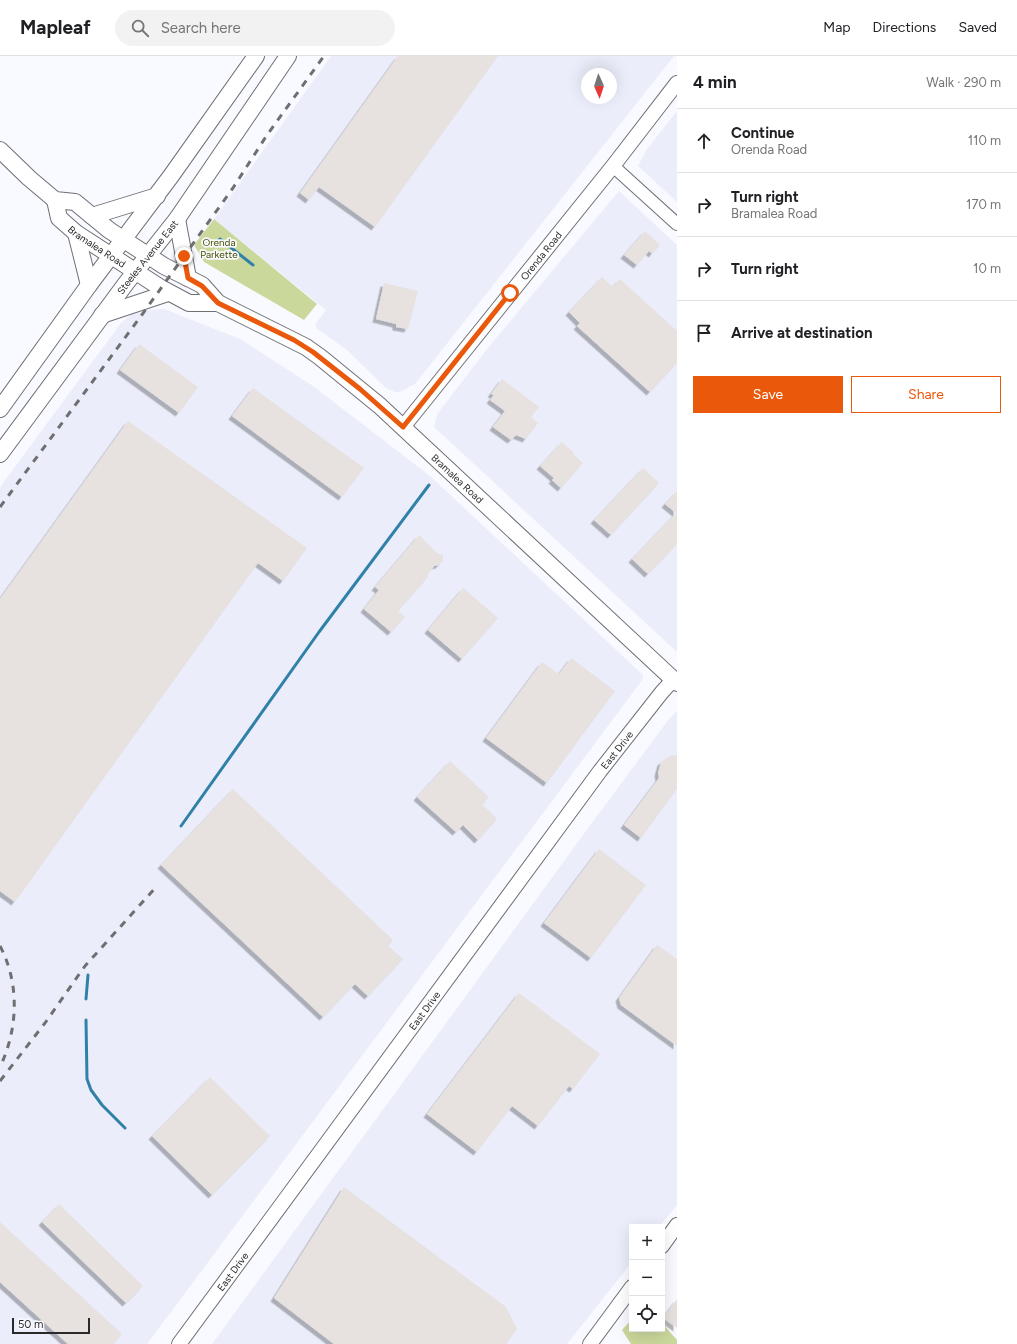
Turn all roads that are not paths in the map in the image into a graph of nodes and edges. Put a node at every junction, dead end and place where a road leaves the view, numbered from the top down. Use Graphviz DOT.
graph roads {
  1 [pos="256,56"];
  2 [pos="288,56"];
  3 [pos="677,83"];
  4 [pos="0,150"];
  5 [pos="612,166"];
  6 [pos="157,196"];
  7 [pos="55,200"];
  8 [pos="92,216"];
  9 [pos="177,219"];
  10 [pos="677,224"];
  11 [pos="76,233"];
  12 [pos="124,240"];
  13 [pos="148,255"];
  14 [pos="112,256"];
  15 [pos="135,272"];
  16 [pos="188,278"];
  17 [pos="89,285"];
  18 [pos="168,293"];
  19 [pos="218,303"];
  20 [pos="102,315"];
  21 [pos="0,408"];
  22 [pos="403,427"];
  23 [pos="0,454"];
  24 [pos="675,681"];
  25 [pos="677,1226"];
  26 [pos="665,1242"];
  27 [pos="629,1291"];
  28 [pos="179,1344"];
  29 [pos="590,1344"];
  1 -- 6 [label="main road"];
  2 -- 9 [label="main road, Steeles Avenue East"];
  3 -- 5 [label="street, Orenda Road"];
  4 -- 7 [label="main road"];
  5 -- 10 [label="street"];
  5 -- 22 [label="street, Orenda Road"];
  6 -- 8 [label="main road"];
  6 -- 12 [label="main road"];
  7 -- 8 [label="main road, Bramalea Road"];
  7 -- 11 [label="main road, Bramalea Road"];
  8 -- 12 [label="main road, Bramalea Road"];
  9 -- 13 [label="main road, Steeles Avenue East"];
  9 -- 16 [label="main road"];
  11 -- 14 [label="main road, Bramalea Road"];
  11 -- 17 [label="main road"];
  12 -- 13 [label="main road, Bramalea Road"];
  12 -- 14 [label="main road"];
  13 -- 15 [label="main road, Steeles Avenue East"];
  13 -- 16 [label="main road, Bramalea Road"];
  14 -- 15 [label="main road, Bramalea Road"];
  14 -- 17 [label="main road"];
  15 -- 18 [label="main road, Bramalea Road"];
  15 -- 20 [label="main road, Steeles Avenue East"];
  16 -- 19 [label="main road, Bramalea Road"];
  17 -- 21 [label="main road"];
  18 -- 19 [label="main road, Bramalea Road"];
  18 -- 20 [label="main road"];
  19 -- 22 [label="main road, Bramalea Road"];
  20 -- 23 [label="main road, Steeles Avenue East"];
  22 -- 24 [label="main road, Bramalea Road"];
  24 -- 28 [label="street, East Drive"];
  25 -- 26 [label="street"];
  27 -- 29 [label="street"];
}
